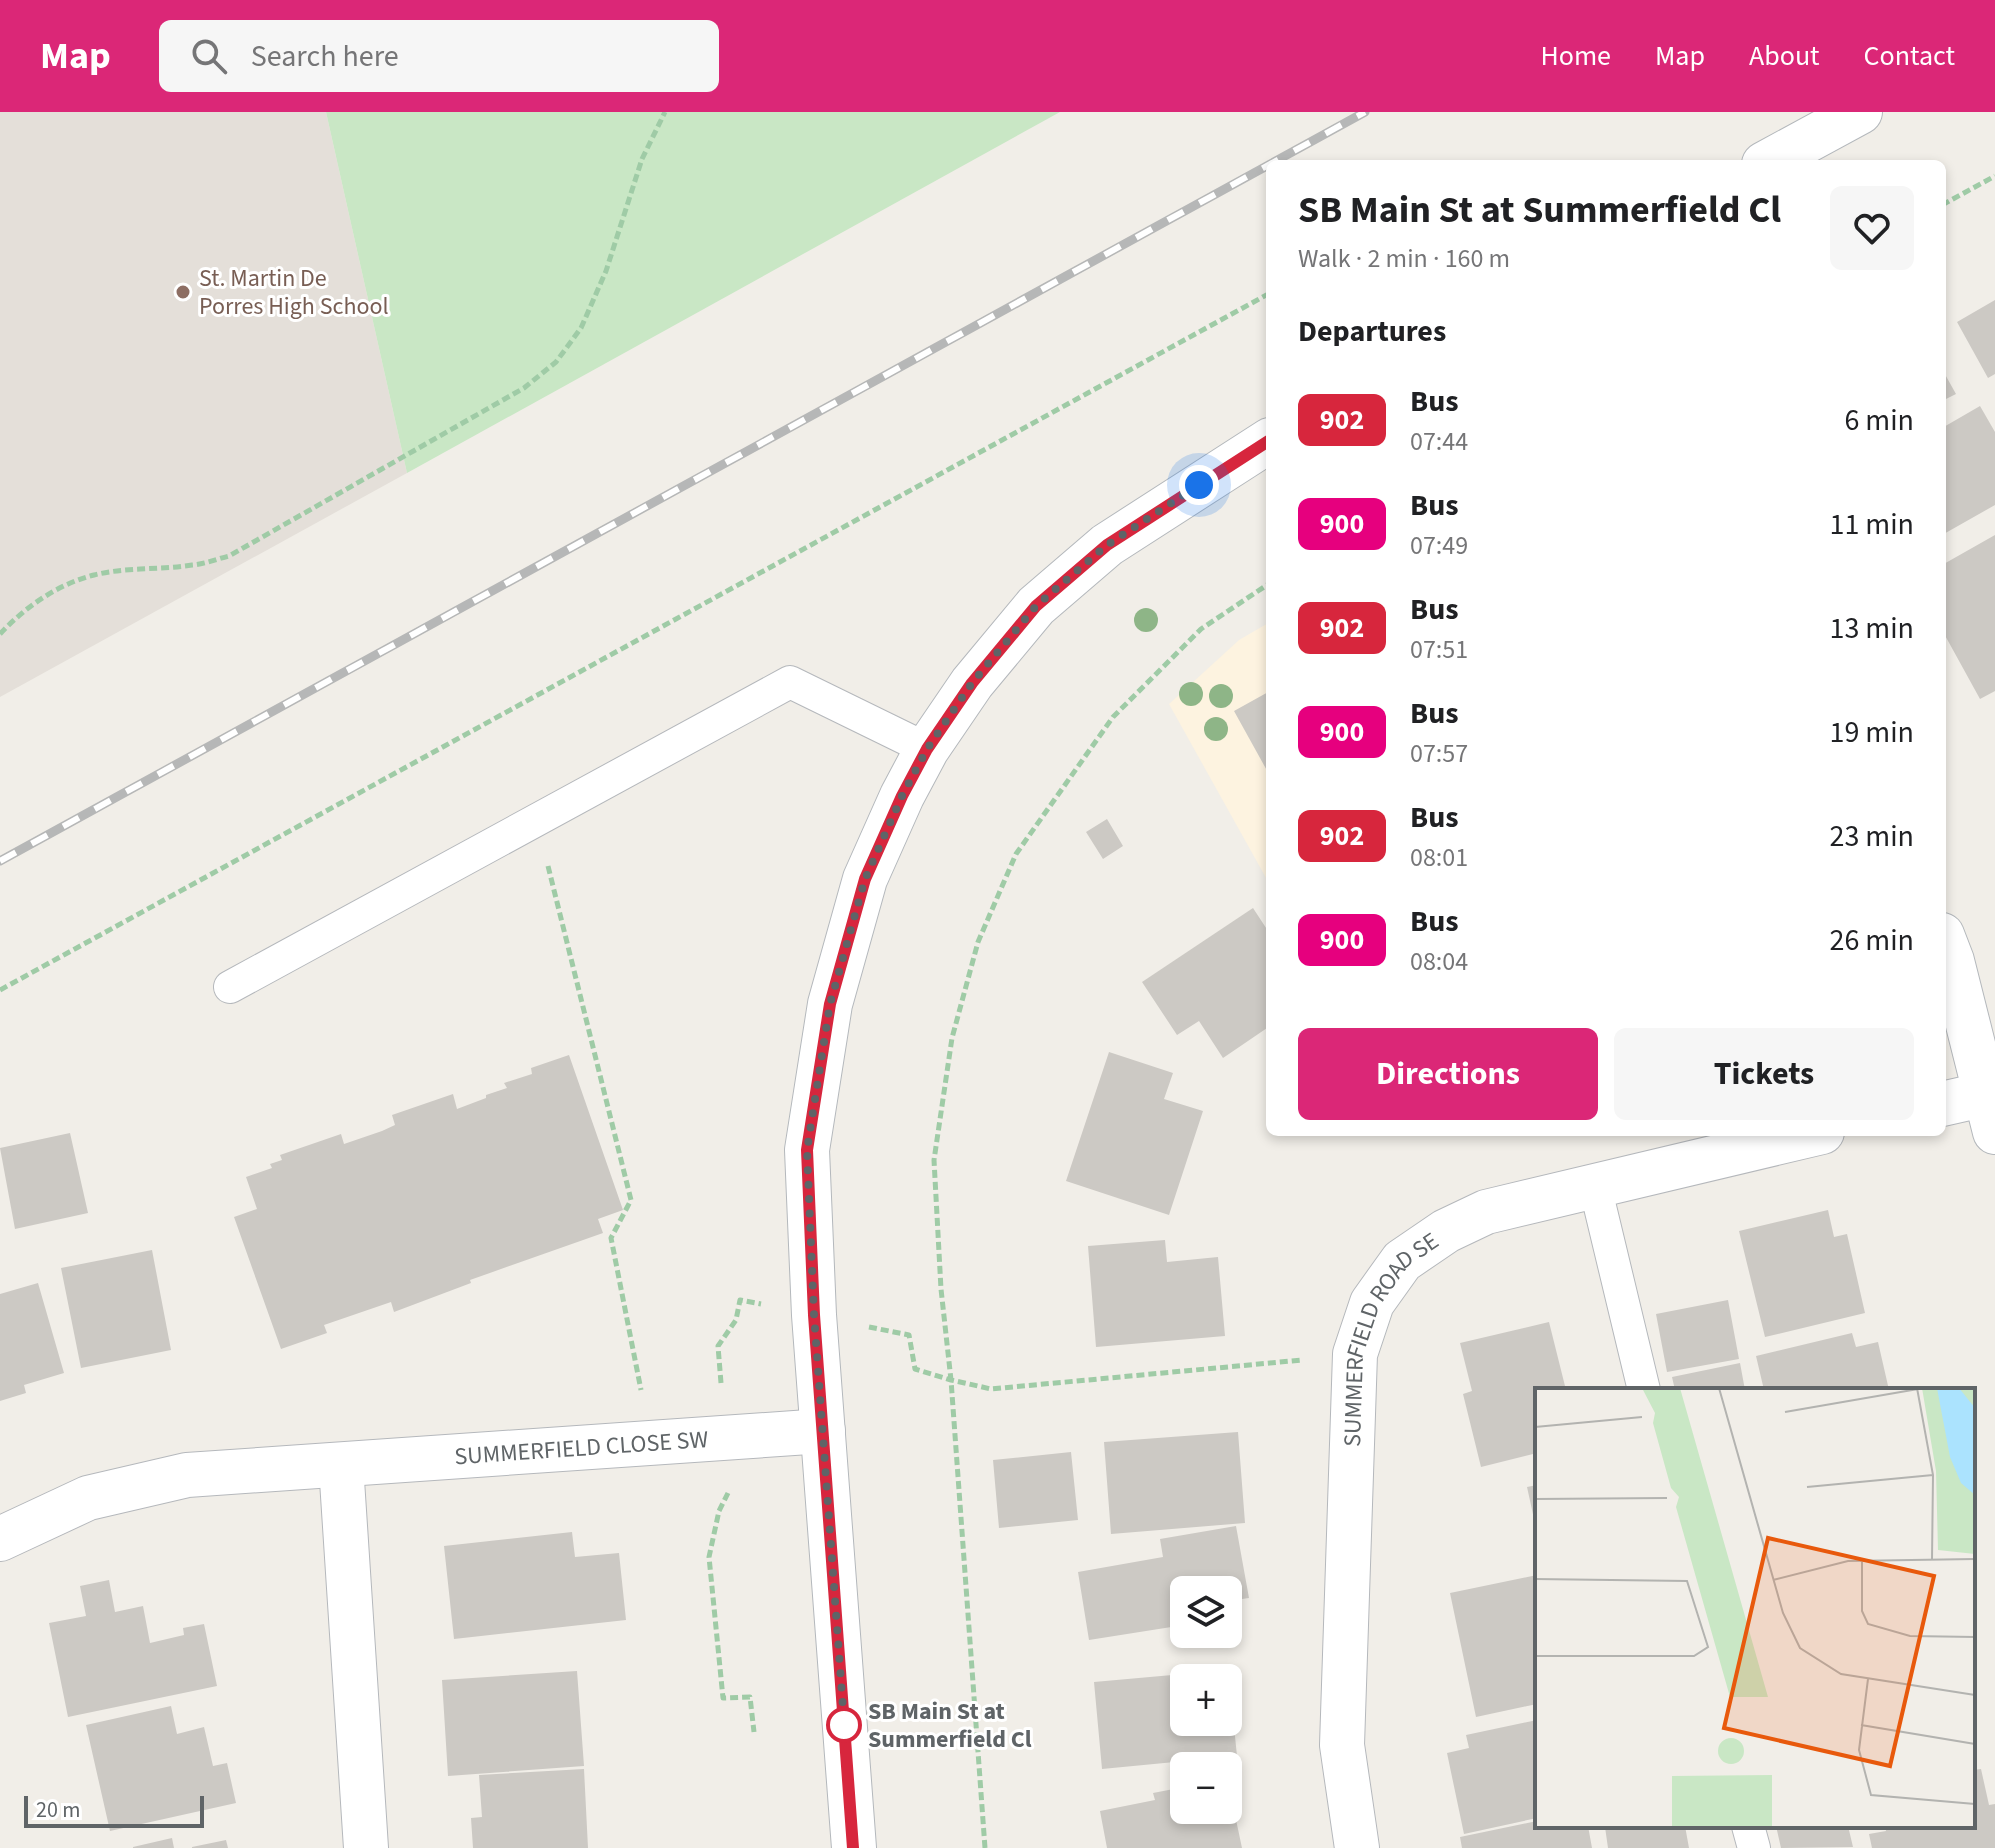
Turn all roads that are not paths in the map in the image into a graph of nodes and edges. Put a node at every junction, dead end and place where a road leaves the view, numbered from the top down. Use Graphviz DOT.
graph roads {
  1 [pos="1860,112"];
  2 [pos="1771,160"];
  3 [pos="1266,443"];
  4 [pos="927,749"];
  5 [pos="1946,945"];
  6 [pos="230,987"];
  7 [pos="1946,1105"];
  8 [pos="1990,1113"];
  9 [pos="1792,1136"];
  10 [pos="1595,1186"];
  11 [pos="1644,1388"];
  12 [pos="823,1431"];
  13 [pos="341,1465"];
  14 [pos="0,1539"];
  15 [pos="1749,1828"];
  16 [pos="366,1848"];
  17 [pos="854,1848"];
  18 [pos="1357,1848"];
  19 [pos="1754,1848"];
  1 -- 2 [label="street"];
  3 -- 4 [label="street"];
  4 -- 6 [label="lane"];
  4 -- 12 [label="street"];
  5 -- 8 [label="street"];
  7 -- 8 [label="street"];
  9 -- 10 [label="street, SUMMERFIELD ROAD SE"];
  10 -- 11 [label="lane"];
  10 -- 18 [label="street, SUMMERFIELD ROAD SE"];
  12 -- 13 [label="street, SUMMERFIELD CLOSE SW"];
  12 -- 17 [label="street"];
  13 -- 14 [label="street, SUMMERFIELD CLOSE SW"];
  13 -- 16 [label="street"];
  15 -- 19 [label="lane"];
}
